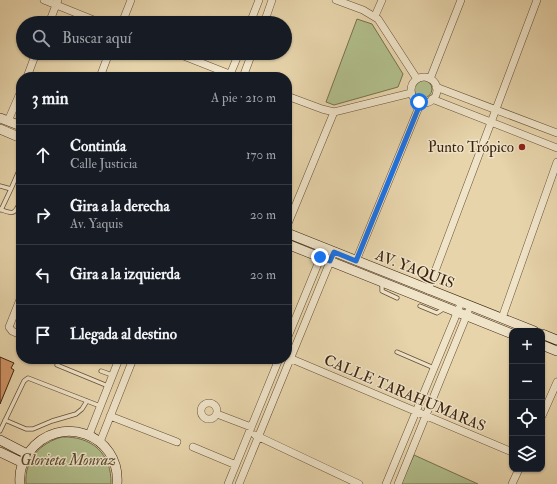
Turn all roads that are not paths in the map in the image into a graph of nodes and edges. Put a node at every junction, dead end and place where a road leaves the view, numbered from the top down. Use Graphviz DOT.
graph roads {
  1 [pos="44,0"];
  2 [pos="131,0"];
  3 [pos="259,0"];
  4 [pos="272,0"];
  5 [pos="336,0"];
  6 [pos="382,0"];
  7 [pos="461,0"];
  8 [pos="537,0"];
  9 [pos="57,2"];
  10 [pos="52,16"];
  11 [pos="86,16"];
  12 [pos="125,16"];
  13 [pos="253,16"];
  14 [pos="266,16"];
  15 [pos="375,16"];
  16 [pos="33,60"];
  17 [pos="106,60"];
  18 [pos="193,60"];
  19 [pos="236,60"];
  20 [pos="249,60"];
  21 [pos="29,72"];
  22 [pos="102,72"];
  23 [pos="222,72"];
  24 [pos="233,72"];
  25 [pos="245,72"];
  26 [pos="417,79"];
  27 [pos="430,79"];
  28 [pos="436,86"];
  29 [pos="411,93"];
  30 [pos="292,98"];
  31 [pos="16,100"];
  32 [pos="432,100"];
  33 [pos="421,102"];
  34 [pos="496,110"];
  35 [pos="334,112"];
  36 [pos="4,120"];
  37 [pos="491,123"];
  38 [pos="16,124"];
  39 [pos="0,129"];
  40 [pos="557,133"];
  41 [pos="16,136"];
  42 [pos="557,148"];
  43 [pos="557,162"];
  44 [pos="16,178"];
  45 [pos="0,186"];
  46 [pos="11,189"];
  47 [pos="1,209"];
  48 [pos="16,210"];
  49 [pos="292,214"];
  50 [pos="292,235"];
  51 [pos="292,246"];
  52 [pos="324,248"];
  53 [pos="334,252"];
  54 [pos="320,257"];
  55 [pos="330,261"];
  56 [pos="356,261"];
  57 [pos="382,282"];
  58 [pos="428,290"];
  59 [pos="397,298"];
  60 [pos="461,302"];
  61 [pos="420,306"];
  62 [pos="446,307"];
  63 [pos="471,307"];
  64 [pos="16,310"];
  65 [pos="457,312"];
  66 [pos="467,316"];
  67 [pos="502,318"];
  68 [pos="292,327"];
  69 [pos="527,328"];
  70 [pos="16,333"];
  71 [pos="509,333"];
  72 [pos="545,335"];
  73 [pos="557,340"];
  74 [pos="545,347"];
  75 [pos="292,351"];
  76 [pos="557,351"];
  77 [pos="397,352"];
  78 [pos="292,359"];
  79 [pos="117,364"];
  80 [pos="131,364"];
  81 [pos="277,364"];
  82 [pos="287,364"];
  83 [pos="57,365"];
  84 [pos="434,368"];
  85 [pos="101,371"];
  86 [pos="112,375"];
  87 [pos="557,382"];
  88 [pos="108,386"];
  89 [pos="87,401"];
  90 [pos="100,406"];
  91 [pos="545,409"];
  92 [pos="416,412"];
  93 [pos="217,414"];
  94 [pos="110,416"];
  95 [pos="426,416"];
  96 [pos="5,420"];
  97 [pos="250,430"];
  98 [pos="0,431"];
  99 [pos="89,435"];
  100 [pos="258,436"];
  101 [pos="0,440"];
  102 [pos="100,442"];
  103 [pos="177,442"];
  104 [pos="193,447"];
  105 [pos="509,451"];
  106 [pos="0,452"];
  107 [pos="28,454"];
  108 [pos="23,463"];
  109 [pos="236,466"];
  110 [pos="518,472"];
  111 [pos="20,484"];
  112 [pos="117,484"];
  113 [pos="228,484"];
  114 [pos="239,484"];
  115 [pos="359,484"];
  116 [pos="386,484"];
  117 [pos="398,484"];
  118 [pos="512,484"];
  1 -- 9 [label="street"];
  2 -- 12 [label="street"];
  3 -- 13 [label="street"];
  4 -- 14 [label="street"];
  5 -- 15 [label="street"];
  6 -- 15 [label="street"];
  7 -- 27 [label="street"];
  8 -- 34 [label="street"];
  9 -- 10 [label="street"];
  9 -- 11 [label="street"];
  15 -- 26 [label="street"];
  16 -- 21 [label="street"];
  17 -- 22 [label="street"];
  18 -- 23 [label="street"];
  19 -- 24 [label="street"];
  20 -- 25 [label="street"];
  26 -- 27 [label="street"];
  26 -- 29 [label="street"];
  27 -- 28 [label="street"];
  28 -- 32 [label="street"];
  28 -- 34 [label="street"];
  29 -- 33 [label="street"];
  29 -- 35 [label="street"];
  30 -- 35 [label="street"];
  31 -- 36 [label="street"];
  32 -- 33 [label="street"];
  32 -- 37 [label="street"];
  33 -- 56 [label="street"];
  34 -- 37 [label="street"];
  34 -- 40 [label="street"];
  35 -- 49 [label="street"];
  36 -- 38 [label="street"];
  37 -- 42 [label="street"];
  37 -- 58 [label="street"];
  39 -- 41 [label="street"];
  43 -- 67 [label="street"];
  44 -- 46 [label="lane"];
  45 -- 46 [label="lane"];
  46 -- 47 [label="lane"];
  47 -- 48 [label="lane"];
  50 -- 52 [label="street, AV. YAQUIS"];
  51 -- 54 [label="street, AV. YAQUIS"];
  52 -- 53 [label="street, AV. YAQUIS"];
  52 -- 54 [label="street"];
  53 -- 55 [label="street"];
  53 -- 56 [label="street, AV. YAQUIS"];
  54 -- 55 [label="street, AV. YAQUIS"];
  54 -- 68 [label="street"];
  55 -- 57 [label="street, AV. YAQUIS"];
  55 -- 75 [label="street"];
  56 -- 58 [label="street, AV. YAQUIS"];
  57 -- 59 [label="lane"];
  57 -- 62 [label="street, AV. YAQUIS"];
  58 -- 60 [label="street, AV. YAQUIS"];
  60 -- 63 [label="street, AV. YAQUIS"];
  60 -- 65 [label="street"];
  61 -- 62 [label="lane"];
  62 -- 65 [label="street, AV. YAQUIS"];
  63 -- 66 [label="street"];
  63 -- 67 [label="street, AV. YAQUIS"];
  64 -- 70 [label="street"];
  65 -- 66 [label="street, AV. YAQUIS"];
  65 -- 84 [label="street"];
  66 -- 71 [label="street, AV. YAQUIS"];
  66 -- 95 [label="street"];
  67 -- 69 [label="street, AV. YAQUIS"];
  72 -- 73 [label="street"];
  74 -- 76 [label="street"];
  77 -- 84 [label="lane"];
  78 -- 92 [label="street, CALLE TARAHUMARAS"];
  79 -- 86 [label="street"];
  80 -- 94 [label="street"];
  81 -- 97 [label="street"];
  82 -- 100 [label="street"];
  83 -- 88 [label="lane"];
  84 -- 92 [label="street"];
  85 -- 86 [label="lane"];
  86 -- 88 [label="street"];
  87 -- 91 [label="street"];
  88 -- 90 [label="street"];
  89 -- 90 [label="lane"];
  89 -- 96 [label="lane"];
  89 -- 96 [label="lane"];
  90 -- 99 [label="street"];
  92 -- 95 [label="street, CALLE TARAHUMARAS"];
  92 -- 116 [label="street"];
  93 -- 97 [label="street"];
  94 -- 102 [label="street"];
  94 -- 103 [label="street"];
  95 -- 105 [label="street, CALLE TARAHUMARAS"];
  95 -- 117 [label="street"];
  96 -- 98 [label="lane"];
  97 -- 100 [label="street"];
  97 -- 109 [label="street"];
  99 -- 102 [label="street"];
  99 -- 107 [label="street"];
  100 -- 114 [label="street"];
  100 -- 115 [label="street"];
  101 -- 107 [label="street"];
  102 -- 112 [label="street"];
  104 -- 109 [label="street"];
  106 -- 108 [label="street"];
  107 -- 108 [label="street"];
  108 -- 111 [label="street"];
  109 -- 113 [label="street"];
  110 -- 118 [label="street"];
}
